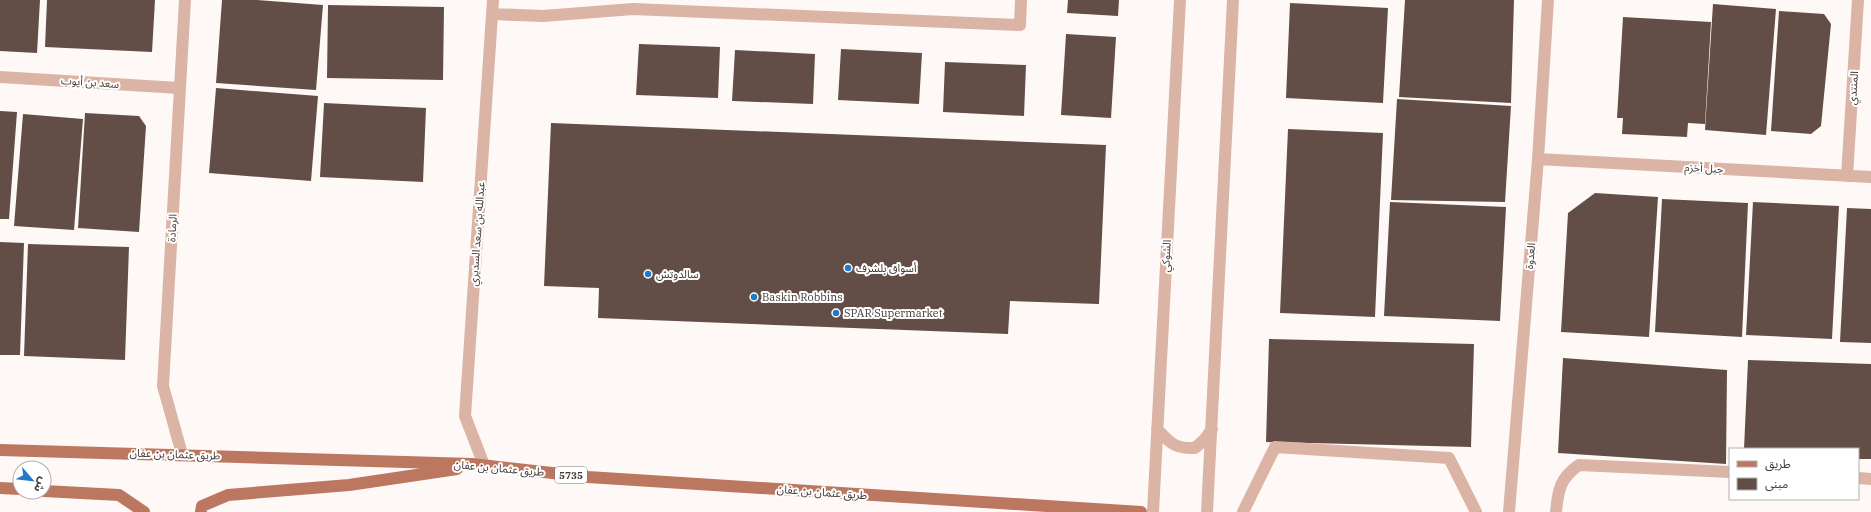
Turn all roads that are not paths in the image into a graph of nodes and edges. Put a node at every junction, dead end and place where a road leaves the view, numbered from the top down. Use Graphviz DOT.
graph roads {
  1 [pos="185,0"];
  2 [pos="493,0"];
  3 [pos="1021,0"];
  4 [pos="1180,0"];
  5 [pos="1233,0"];
  6 [pos="1548,0"];
  7 [pos="1858,0"];
  8 [pos="633,4"];
  9 [pos="492,14"];
  10 [pos="0,77"];
  11 [pos="179,88"];
  12 [pos="1538,159"];
  13 [pos="1847,176"];
  14 [pos="1871,177"];
  15 [pos="1157,430"];
  16 [pos="1212,430"];
  17 [pos="0,450"];
  18 [pos="182,454"];
  19 [pos="484,465"];
  20 [pos="1729,472"];
  21 [pos="1859,478"];
  22 [pos="1871,479"];
  23 [pos="0,488"];
  24 [pos="12,489"];
  25 [pos="52,491"];
  26 [pos="144,512"];
  27 [pos="201,512"];
  28 [pos="1141,512"];
  29 [pos="1153,512"];
  30 [pos="1207,512"];
  31 [pos="1243,512"];
  32 [pos="1476,512"];
  33 [pos="1509,512"];
  34 [pos="1556,512"];
  1 -- 11 [label="street, الرمادة"];
  2 -- 9 [label="street, عبدالله بن سعد السديري"];
  3 -- 8 [label="street"];
  4 -- 15 [label="street, الشوكي"];
  5 -- 16 [label="street"];
  6 -- 12 [label="street, العدوة"];
  7 -- 13 [label="street, المنتدي"];
  8 -- 9 [label="street"];
  9 -- 19 [label="street, عبدالله بن سعد السديري"];
  10 -- 11 [label="street, سعد بن أيوب"];
  11 -- 18 [label="street, الرمادة"];
  12 -- 13 [label="street, جبل أخزم"];
  12 -- 33 [label="street, العدوة"];
  13 -- 14 [label="street, جبل أخزم"];
  15 -- 16 [label="street"];
  15 -- 29 [label="street, الشوكي"];
  16 -- 30 [label="street"];
  17 -- 18 [label="main road, طريق عثمان بن عفان / 5735"];
  18 -- 19 [label="main road, طريق عثمان بن عفان / 5735"];
  19 -- 27 [label="main road"];
  19 -- 28 [label="main road, طريق عثمان بن عفان / 5735"];
  20 -- 34 [label="street"];
  21 -- 22 [label="street"];
  23 -- 24 [label="main road"];
  25 -- 26 [label="main road"];
  31 -- 32 [label="street"];
}
